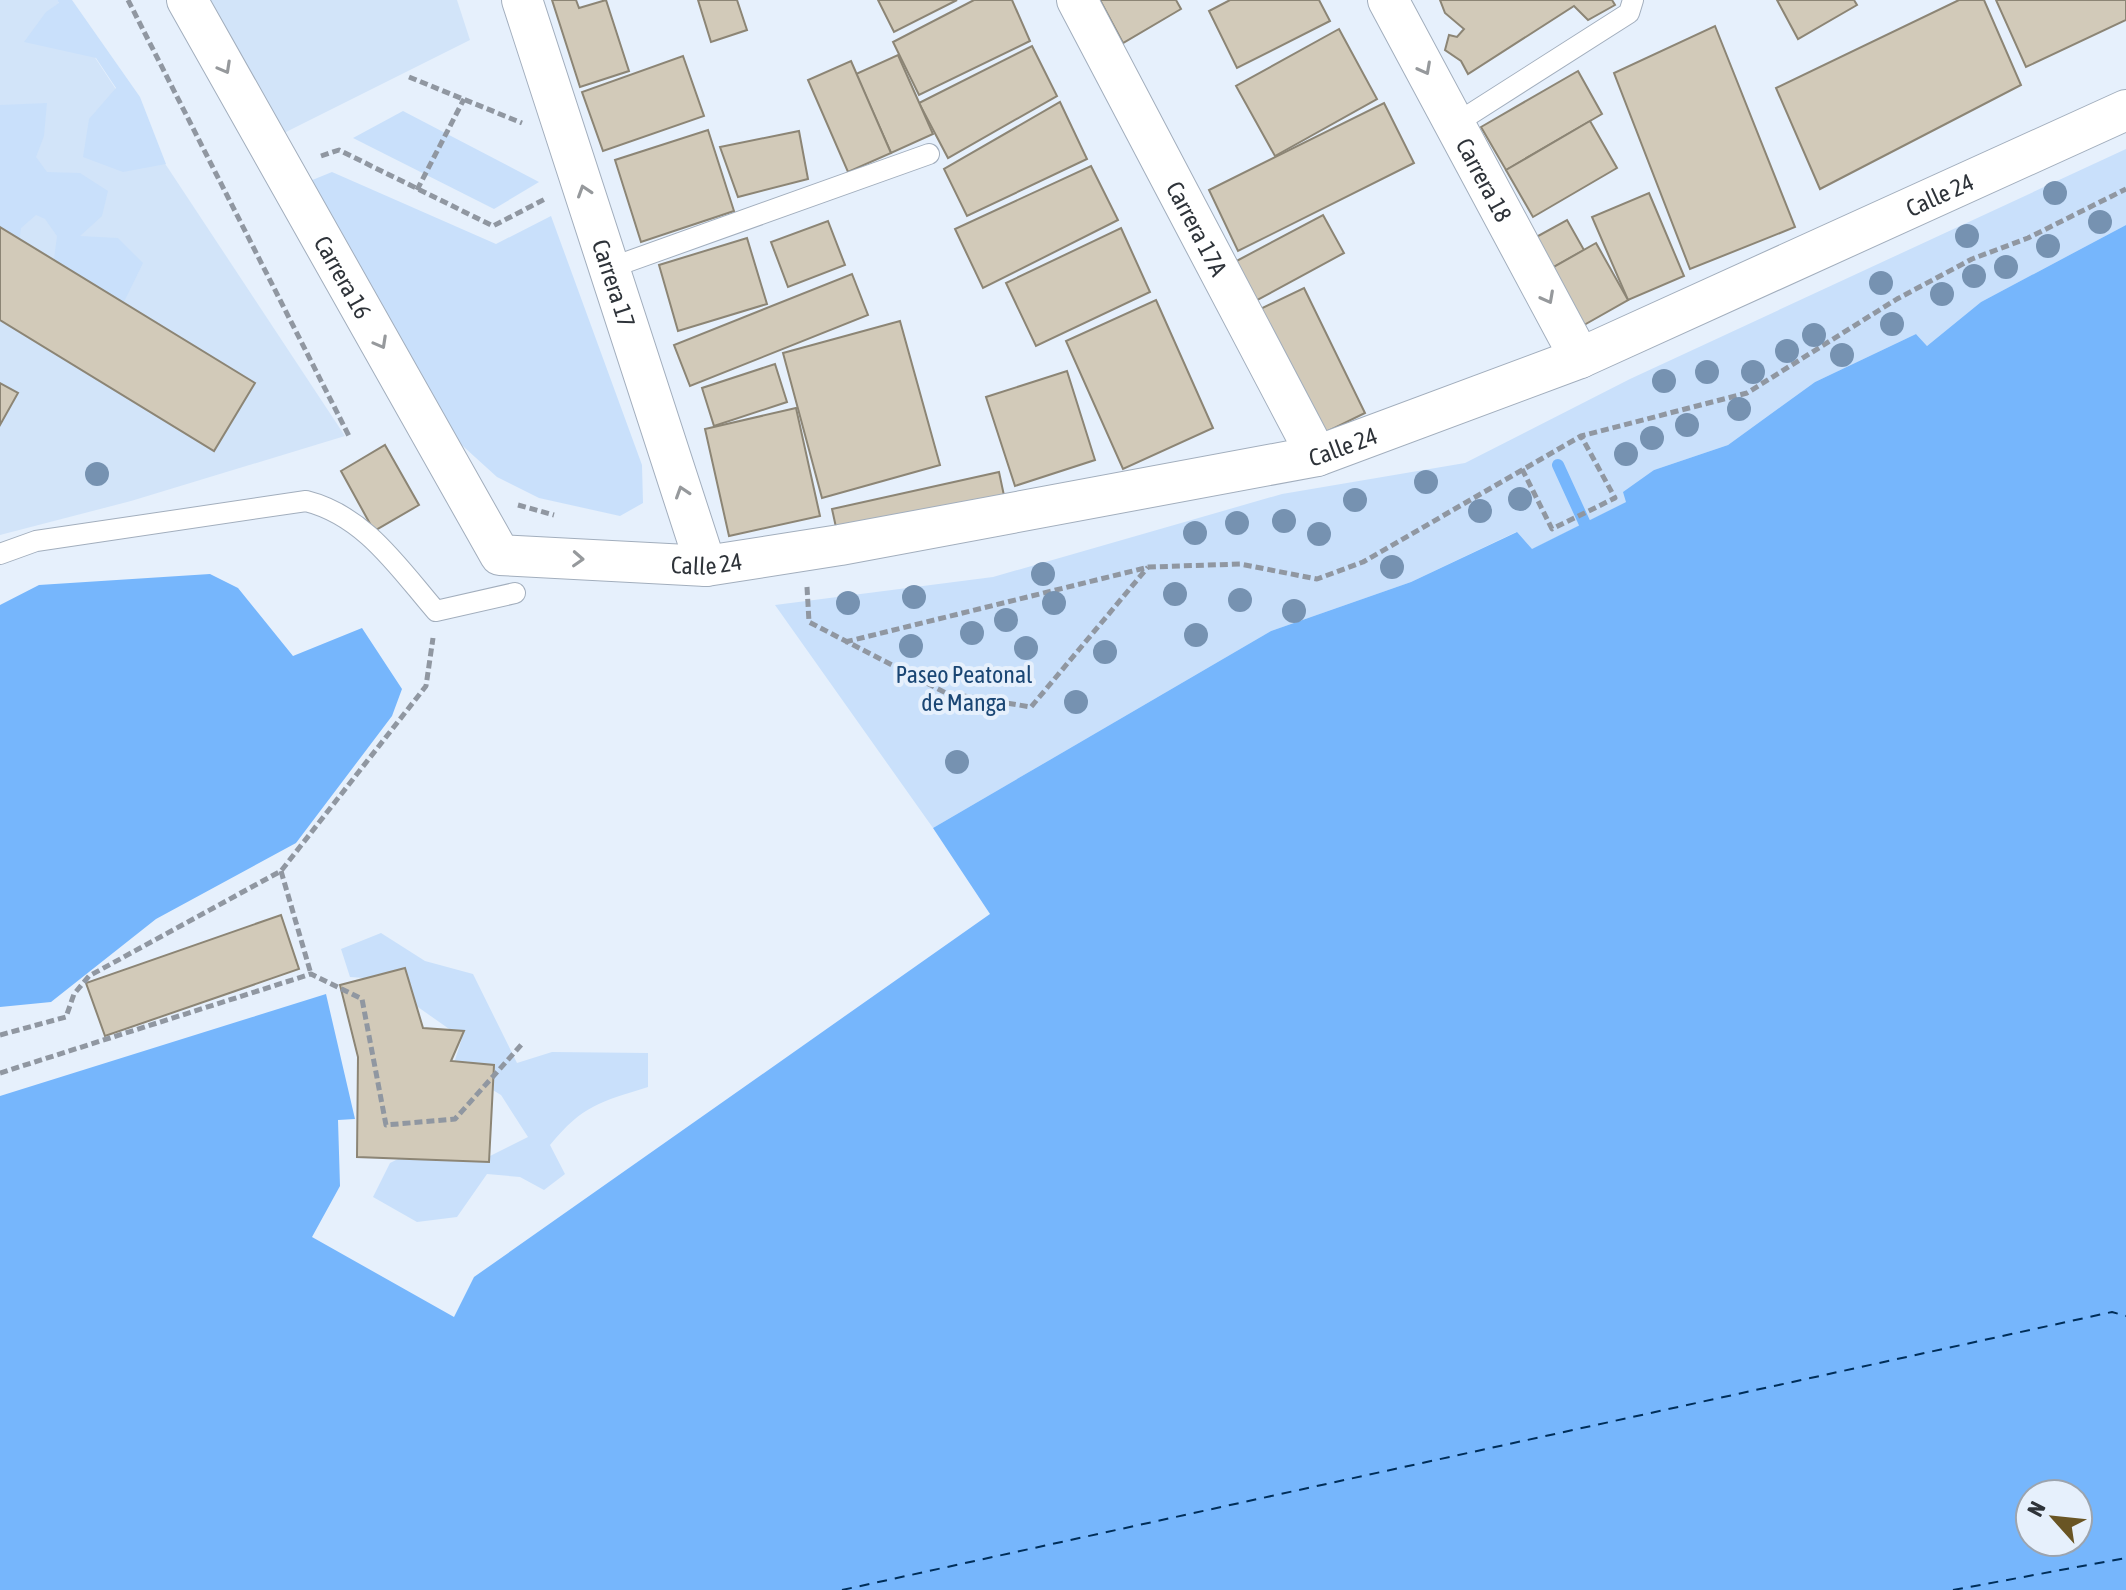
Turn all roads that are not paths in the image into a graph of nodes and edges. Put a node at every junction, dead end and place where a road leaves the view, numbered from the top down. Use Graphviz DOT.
graph roads {
  1 [pos="187,0"];
  2 [pos="522,0"];
  3 [pos="1077,0"];
  4 [pos="1388,0"];
  5 [pos="1633,0"];
  6 [pos="2126,110"];
  7 [pos="1455,124"];
  8 [pos="929,154"];
  9 [pos="610,268"];
  10 [pos="1580,358"];
  11 [pos="1317,456"];
  12 [pos="0,554"];
  13 [pos="500,555"];
  14 [pos="706,566"];
  15 [pos="515,593"];
  1 -- 13 [label="street, Carrera 16, one-way"];
  9 -- 2 [label="street, Carrera 17, one-way"];
  3 -- 11 [label="street, Carrera 17A"];
  4 -- 7 [label="street, Carrera 18, one-way"];
  5 -- 7 [label="lane"];
  6 -- 10 [label="street, Calle 24"];
  7 -- 10 [label="street, Carrera 18, one-way"];
  8 -- 9 [label="lane"];
  14 -- 9 [label="street, Carrera 17, one-way"];
  10 -- 11 [label="street, Calle 24"];
  11 -- 14 [label="street, Calle 24"];
  12 -- 15 [label="lane"];
  13 -- 14 [label="street, Calle 24, one-way"];
}
